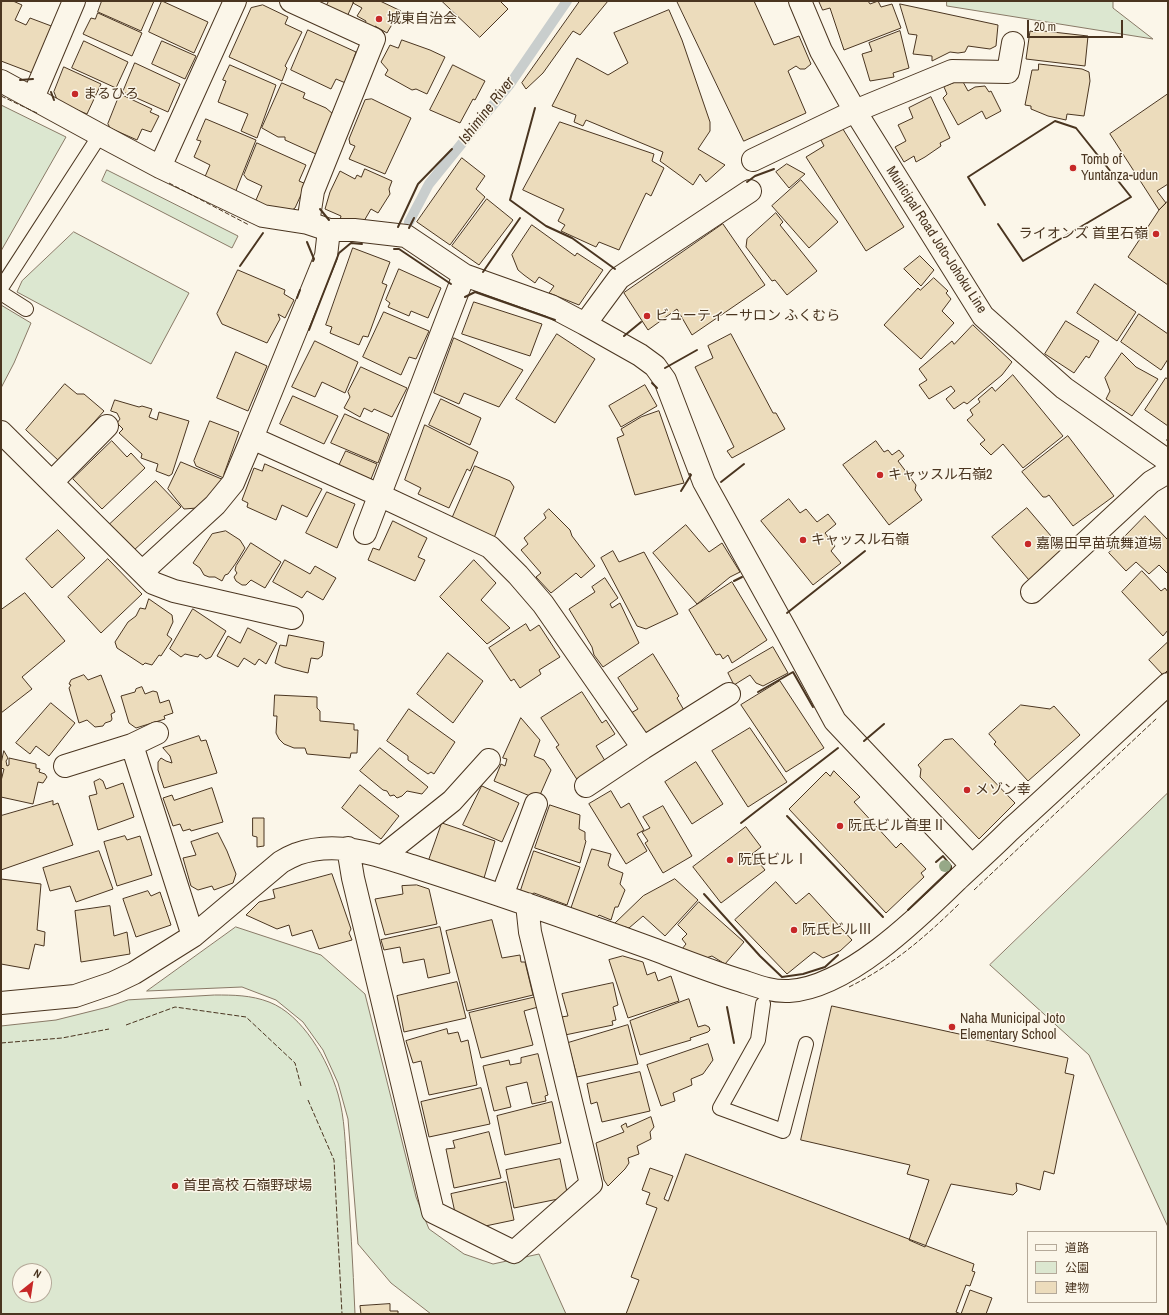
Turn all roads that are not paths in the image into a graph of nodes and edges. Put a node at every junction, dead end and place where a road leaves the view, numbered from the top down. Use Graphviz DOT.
graph roads {
  1 [pos="74,1"];
  2 [pos="235,1"];
  3 [pos="291,1"];
  4 [pos="800,1"];
  5 [pos="1013,43"];
  6 [pos="1,81"];
  7 [pos="33,98"];
  8 [pos="855,111"];
  9 [pos="100,136"];
  10 [pos="753,160"];
  11 [pos="160,167"];
  12 [pos="750,191"];
  13 [pos="308,223"];
  14 [pos="329,230"];
  15 [pos="464,275"];
  16 [pos="1,288"];
  17 [pos="1,293"];
  18 [pos="26,309"];
  19 [pos="585,324"];
  20 [pos="107,426"];
  21 [pos="1,432"];
  22 [pos="252,438"];
  23 [pos="1168,461"];
  24 [pos="1168,472"];
  25 [pos="52,482"];
  26 [pos="379,495"];
  27 [pos="365,533"];
  28 [pos="142,572"];
  29 [pos="1032,592"];
  30 [pos="292,618"];
  31 [pos="1168,684"];
  32 [pos="729,694"];
  33 [pos="157,733"];
  34 [pos="132,745"];
  35 [pos="643,748"];
  36 [pos="489,760"];
  37 [pos="65,766"];
  38 [pos="586,786"];
  39 [pos="536,804"];
  40 [pos="348,848"];
  41 [pos="383,856"];
  42 [pos="972,866"];
  43 [pos="502,896"];
  44 [pos="527,904"];
  45 [pos="193,936"];
  46 [pos="764,996"];
  47 [pos="1,1003"];
  48 [pos="806,1044"];
  1 -- 7 [label="street"];
  2 -- 11 [label="street"];
  3 -- 13 [label="street"];
  4 -- 8 [label="street, Municipal Road Joto-Johoku Line"];
  5 -- 8 [label="street"];
  6 -- 7 [label="street"];
  7 -- 9 [label="street"];
  8 -- 10 [label="street"];
  8 -- 23 [label="street, Municipal Road Joto-Johoku Line"];
  9 -- 11 [label="street"];
  9 -- 16 [label="lane"];
  11 -- 13 [label="street"];
  12 -- 19 [label="street"];
  13 -- 14 [label="street"];
  14 -- 15 [label="street"];
  14 -- 22 [label="street"];
  15 -- 19 [label="street"];
  15 -- 26 [label="street"];
  17 -- 18 [label="lane"];
  19 -- 42 [label="street"];
  20 -- 25 [label="street"];
  21 -- 25 [label="street"];
  22 -- 26 [label="street"];
  22 -- 28 [label="street"];
  24 -- 29 [label="street"];
  25 -- 28 [label="street"];
  26 -- 27 [label="street"];
  26 -- 35 [label="street"];
  28 -- 30 [label="street"];
  31 -- 42 [label="street"];
  32 -- 35 [label="street"];
  33 -- 34 [label="street"];
  34 -- 37 [label="street"];
  34 -- 45 [label="street"];
  35 -- 38 [label="street"];
  36 -- 41 [label="street"];
  39 -- 43 [label="street"];
  40 -- 41 [label="street"];
  40 -- 44 [label="street"];
  40 -- 45 [label="street"];
  41 -- 43 [label="street"];
  42 -- 46 [label="street"];
  43 -- 44 [label="street"];
  44 -- 46 [label="street"];
  45 -- 47 [label="street"];
  46 -- 48 [label="lane"];
}
